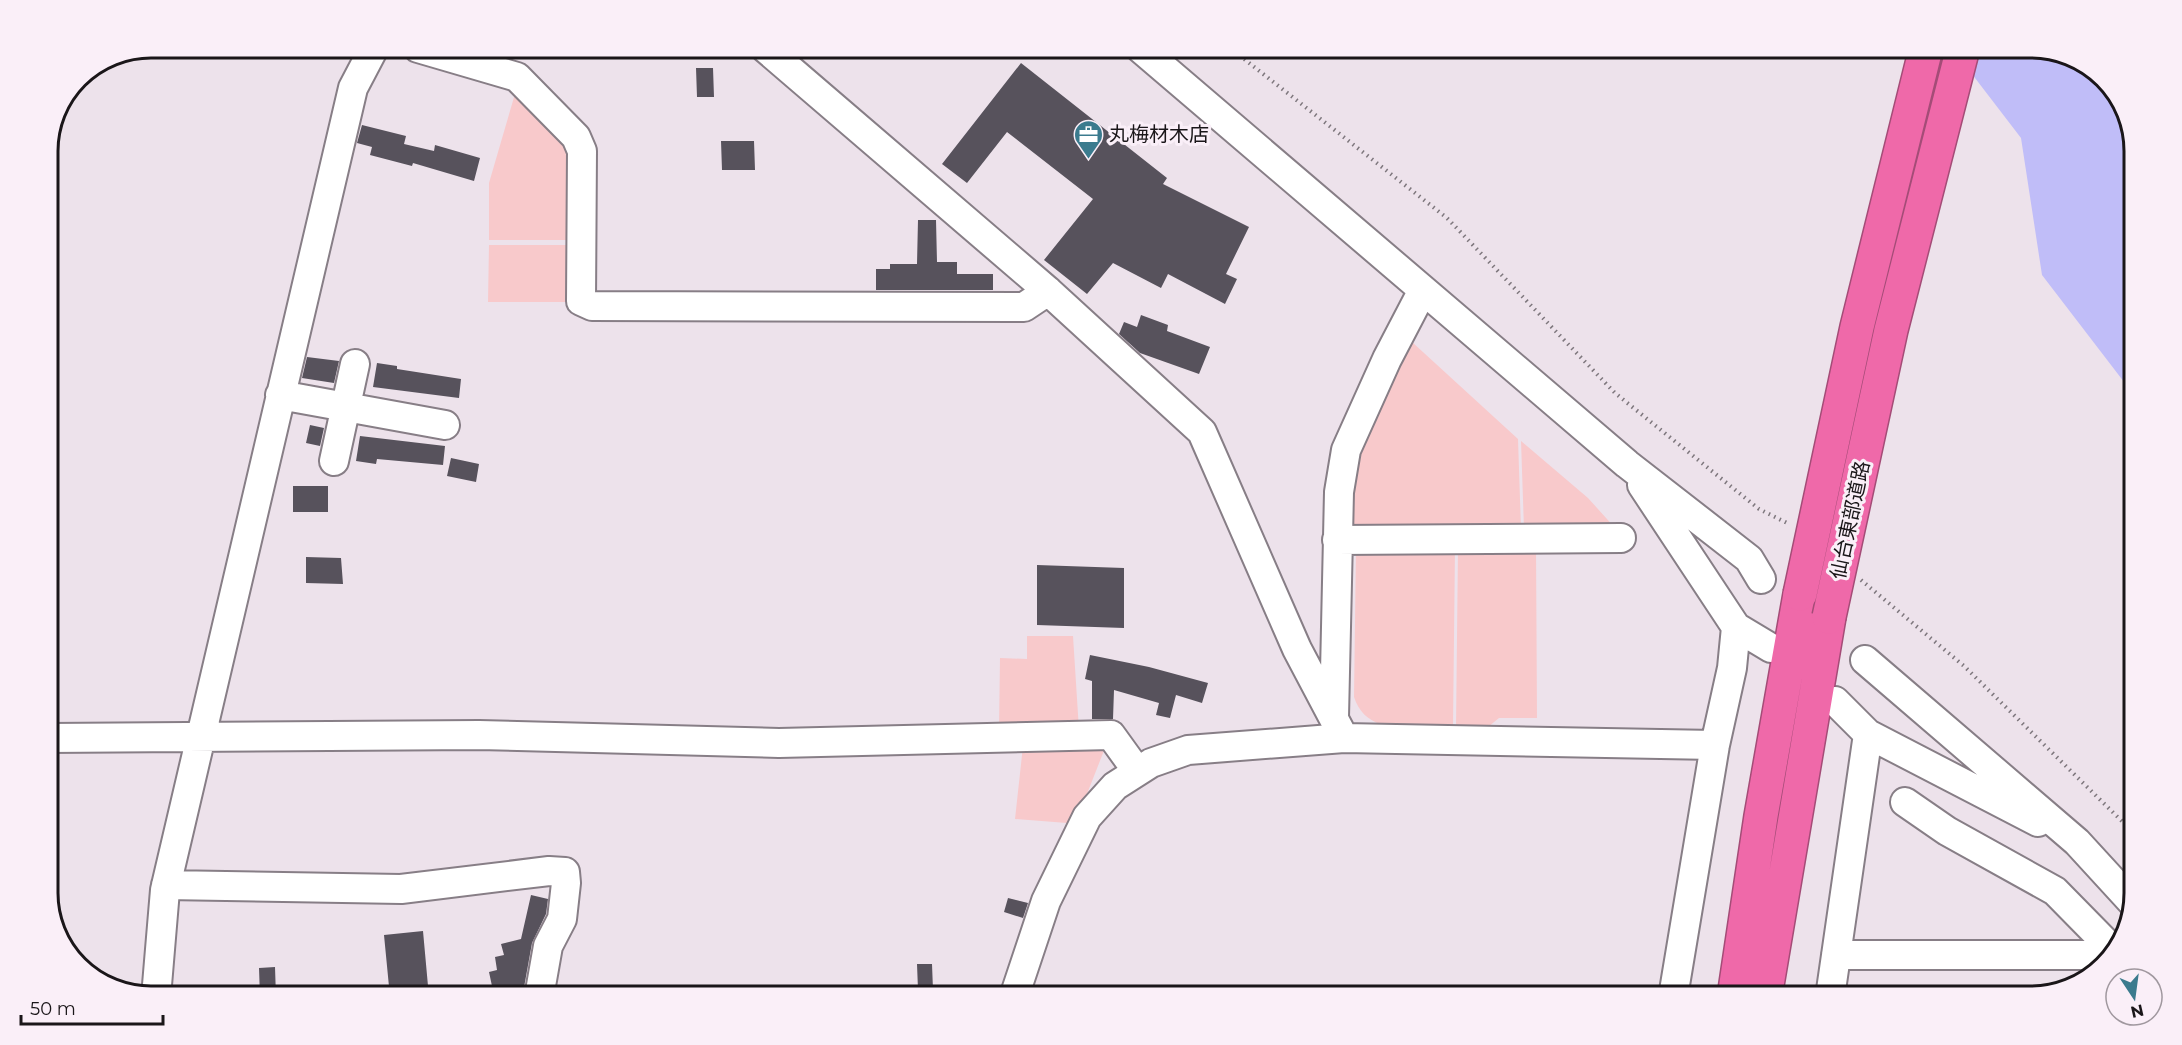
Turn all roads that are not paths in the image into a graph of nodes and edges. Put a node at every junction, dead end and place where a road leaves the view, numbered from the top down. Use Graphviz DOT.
graph roads {
  1 [pos="368,59"];
  2 [pos="456,59"];
  3 [pos="778,59"];
  4 [pos="1153,59"];
  5 [pos="1923,59"];
  6 [pos="1960,59"];
  7 [pos="1423,290"];
  8 [pos="1048,291"];
  9 [pos="356,364"];
  10 [pos="280,395"];
  11 [pos="345,407"];
  12 [pos="445,425"];
  13 [pos="334,460"];
  14 [pos="1627,464"];
  15 [pos="1621,538"];
  16 [pos="1337,540"];
  17 [pos="1761,579"];
  18 [pos="1736,627"];
  19 [pos="1771,648"];
  20 [pos="1865,660"];
  21 [pos="1835,701"];
  22 [pos="1339,729"];
  23 [pos="1868,734"];
  24 [pos="59,738"];
  25 [pos="201,738"];
  26 [pos="1714,745"];
  27 [pos="1137,771"];
  28 [pos="1905,802"];
  29 [pos="2077,842"];
  30 [pos="166,885"];
  31 [pos="2124,893"];
  32 [pos="2108,945"];
  33 [pos="2101,954"];
  34 [pos="1836,955"];
  35 [pos="157,986"];
  36 [pos="541,986"];
  37 [pos="1018,986"];
  38 [pos="1675,986"];
  39 [pos="1736,986"];
  40 [pos="1767,986"];
  41 [pos="1832,986"];
  1 -- 10 [label="street"];
  2 -- 8 [label="street"];
  3 -- 8 [label="street"];
  4 -- 7 [label="street"];
  5 -- 39 [label="highway, 仙台東部道路, bridge"];
  6 -- 40 [label="highway, 仙台東部道路, bridge"];
  7 -- 14 [label="street"];
  7 -- 16 [label="street"];
  8 -- 22 [label="street"];
  9 -- 11 [label="street"];
  10 -- 11 [label="street"];
  10 -- 25 [label="street"];
  11 -- 12 [label="street"];
  11 -- 13 [label="street"];
  14 -- 17 [label="street"];
  14 -- 18 [label="street"];
  15 -- 16 [label="street"];
  16 -- 22 [label="street"];
  18 -- 19 [label="street"];
  18 -- 26 [label="street"];
  20 -- 29 [label="street"];
  21 -- 23 [label="street"];
  22 -- 26 [label="street"];
  22 -- 27 [label="street"];
  23 -- 29 [label="street"];
  23 -- 34 [label="street"];
  24 -- 25 [label="street"];
  25 -- 27 [label="street"];
  25 -- 30 [label="street"];
  26 -- 38 [label="street"];
  27 -- 37 [label="street"];
  28 -- 32 [label="street"];
  29 -- 31 [label="street"];
  30 -- 35 [label="street"];
  30 -- 36 [label="street"];
  33 -- 34 [label="street"];
  34 -- 41 [label="street"];
}
